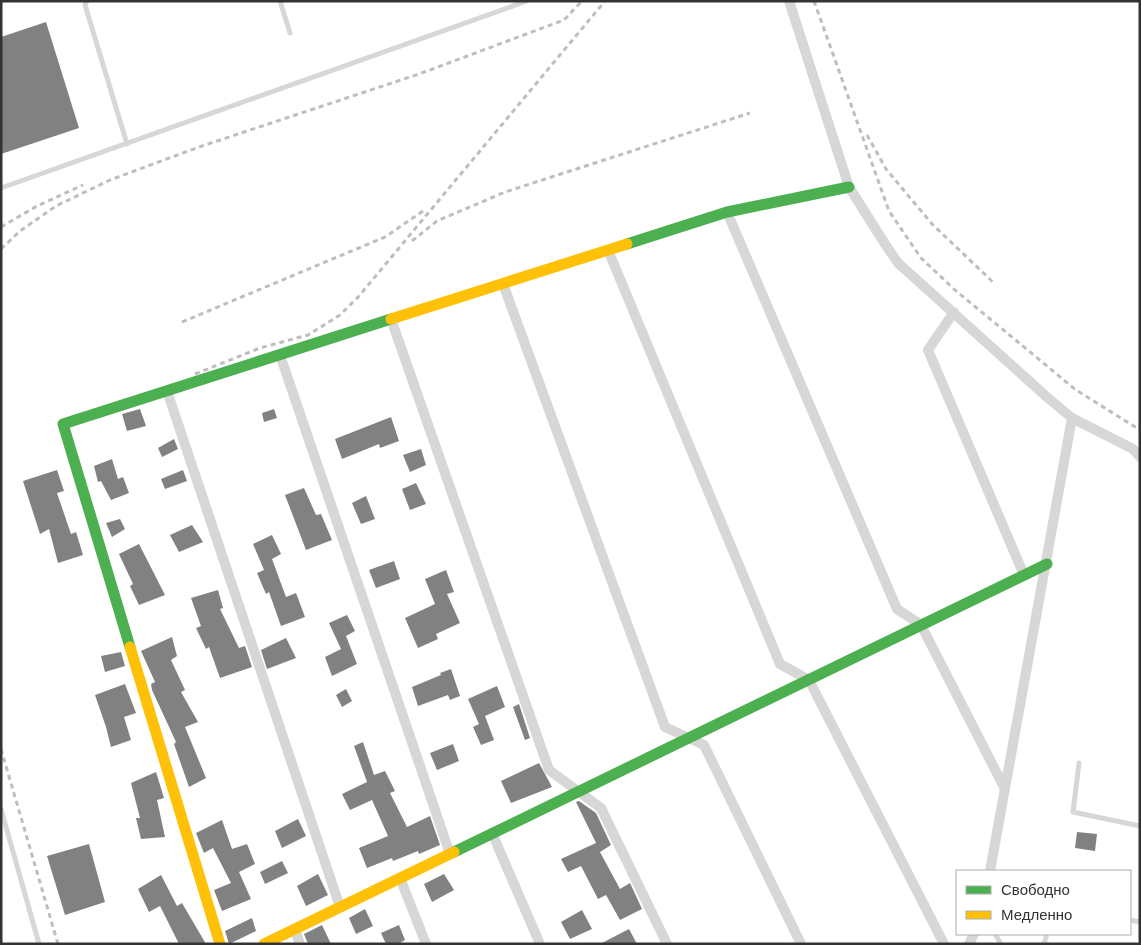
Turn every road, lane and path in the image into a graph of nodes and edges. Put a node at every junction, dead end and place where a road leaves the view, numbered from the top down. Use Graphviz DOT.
graph roads {
  1 [pos="87,1"];
  2 [pos="280,1"];
  3 [pos="527,1"];
  4 [pos="789,1"];
  5 [pos="290,33"];
  6 [pos="127,144"];
  7 [pos="849,187"];
  8 [pos="1,188"];
  9 [pos="727,212"];
  10 [pos="608,250"];
  11 [pos="503,284"];
  12 [pos="954,312"];
  13 [pos="391,319"];
  14 [pos="280,355"];
  15 [pos="167,391"];
  16 [pos="1072,418"];
  17 [pos="1140,457"];
  18 [pos="1047,564"];
  19 [pos="1024,575"];
  20 [pos="921,625"];
  21 [pos="809,680"];
  22 [pos="687,739"];
  23 [pos="1079,763"];
  24 [pos="1005,789"];
  25 [pos="580,791"];
  26 [pos="1,808"];
  27 [pos="1140,826"];
  28 [pos="492,833"];
  29 [pos="450,854"];
  30 [pos="990,870"];
  31 [pos="400,878"];
  32 [pos="340,907"];
  33 [pos="295,930"];
  34 [pos="39,944"];
  35 [pos="220,944"];
  36 [pos="264,944"];
  37 [pos="300,944"];
  38 [pos="426,944"];
  39 [pos="540,944"];
  40 [pos="668,944"];
  41 [pos="802,944"];
  42 [pos="944,944"];
  1 -- 6 [label="lane"];
  2 -- 5 [label="lane"];
  3 -- 6 [label="lane"];
  4 -- 7 [label="street"];
  6 -- 8 [label="lane"];
  7 -- 9 [label="street"];
  7 -- 12 [label="street"];
  9 -- 10 [label="street"];
  9 -- 20 [label="street"];
  10 -- 11 [label="street"];
  10 -- 21 [label="street"];
  11 -- 13 [label="street"];
  11 -- 22 [label="street"];
  12 -- 16 [label="street"];
  12 -- 19 [label="street"];
  13 -- 14 [label="street"];
  13 -- 25 [label="street"];
  14 -- 15 [label="street"];
  14 -- 29 [label="street"];
  15 -- 32 [label="street"];
  15 -- 35 [label="street"];
  16 -- 17 [label="street"];
  16 -- 18 [label="street"];
  18 -- 19 [label="street"];
  18 -- 24 [label="street"];
  19 -- 20 [label="street"];
  20 -- 21 [label="street"];
  20 -- 24 [label="street"];
  21 -- 22 [label="street"];
  21 -- 42 [label="street"];
  22 -- 25 [label="street"];
  22 -- 41 [label="street"];
  23 -- 27 [label="lane"];
  24 -- 30 [label="street"];
  25 -- 28 [label="street"];
  25 -- 40 [label="street"];
  26 -- 34 [label="lane"];
  28 -- 29 [label="street"];
  28 -- 39 [label="street"];
  29 -- 31 [label="street"];
  31 -- 32 [label="street"];
  31 -- 38 [label="street"];
  32 -- 33 [label="street"];
  33 -- 36 [label="street"];
  33 -- 37 [label="street"];
}
